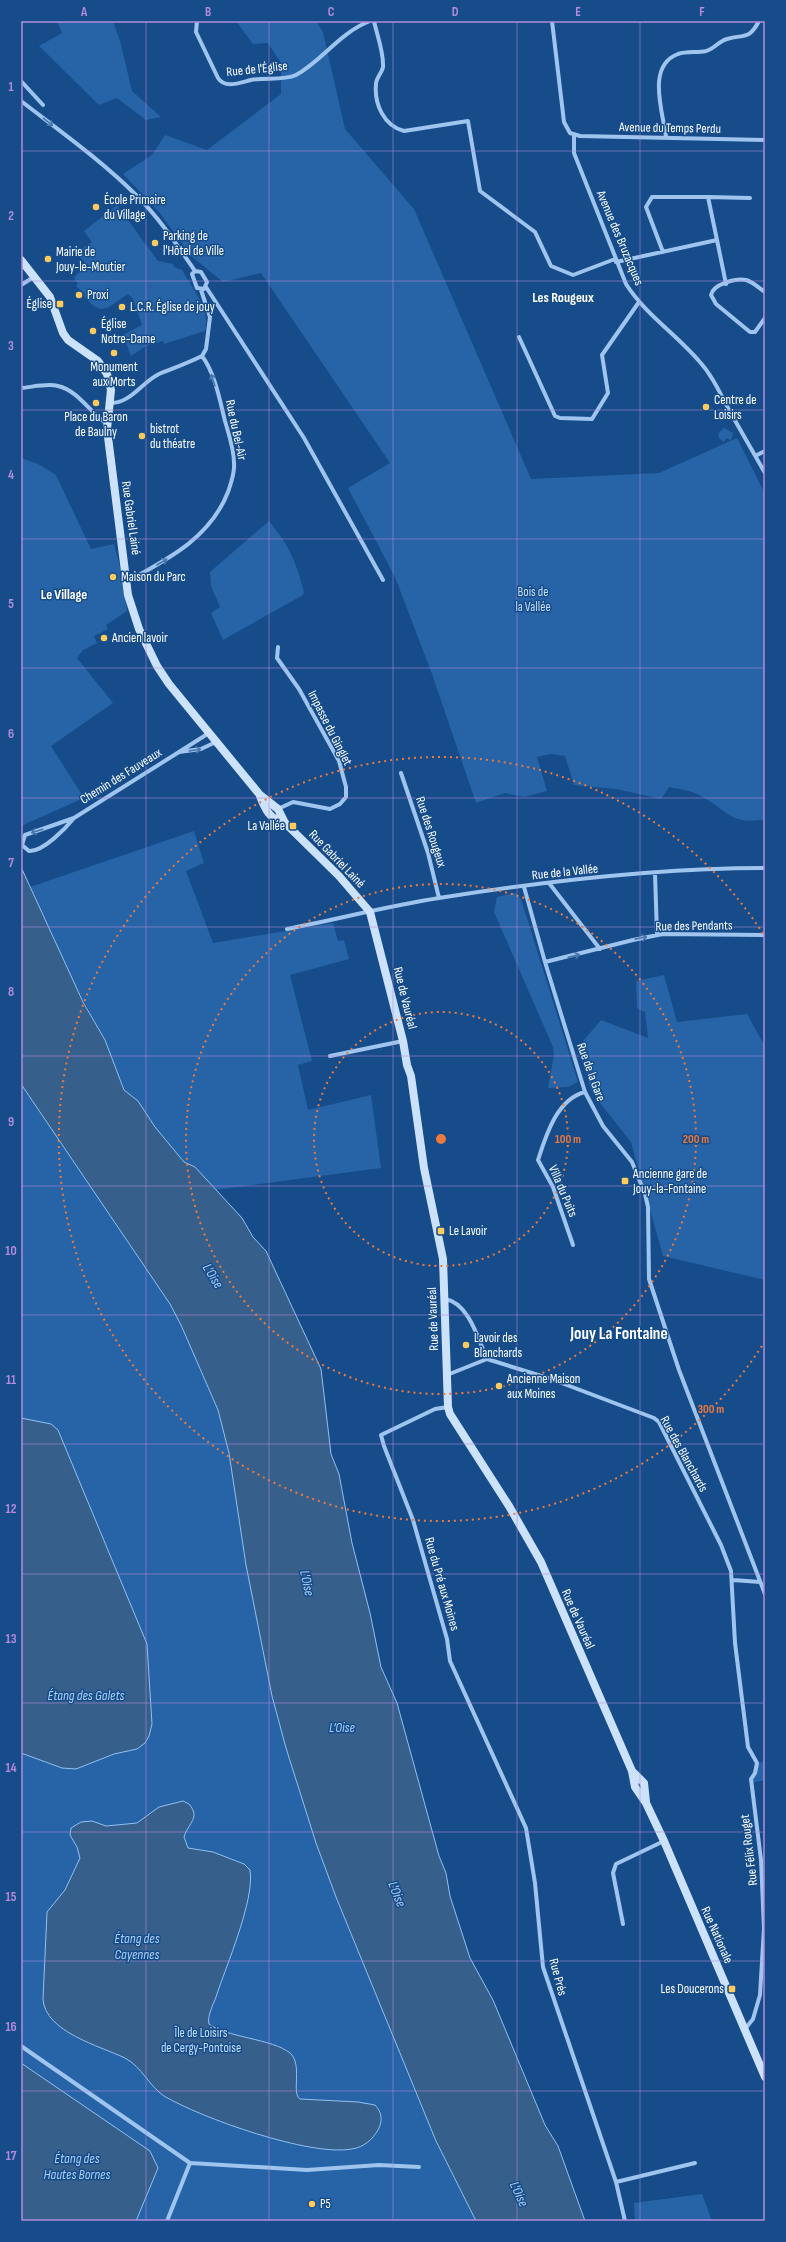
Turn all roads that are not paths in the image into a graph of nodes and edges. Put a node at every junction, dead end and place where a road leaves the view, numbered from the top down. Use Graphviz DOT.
graph roads {
  1 [pos="197,21"];
  2 [pos="370,21"];
  3 [pos="374,21"];
  4 [pos="552,21"];
  5 [pos="759,21"];
  6 [pos="362,22"];
  7 [pos="21,81"];
  8 [pos="21,101"];
  9 [pos="43,105"];
  10 [pos="574,135"];
  11 [pos="666,137"];
  12 [pos="765,140"];
  13 [pos="708,197"];
  14 [pos="750,198"];
  15 [pos="716,240"];
  16 [pos="663,252"];
  17 [pos="21,260"];
  18 [pos="616,261"];
  19 [pos="195,271"];
  20 [pos="34,277"];
  21 [pos="726,284"];
  22 [pos="21,285"];
  23 [pos="206,287"];
  24 [pos="201,290"];
  25 [pos="765,292"];
  26 [pos="639,302"];
  27 [pos="765,318"];
  28 [pos="519,337"];
  29 [pos="202,356"];
  30 [pos="21,388"];
  31 [pos="110,403"];
  32 [pos="107,424"];
  33 [pos="765,451"];
  34 [pos="757,455"];
  35 [pos="765,473"];
  36 [pos="383,580"];
  37 [pos="128,581"];
  38 [pos="278,647"];
  39 [pos="209,733"];
  40 [pos="216,742"];
  41 [pos="179,752"];
  42 [pos="401,773"];
  43 [pos="260,795"];
  44 [pos="278,809"];
  45 [pos="74,818"];
  46 [pos="285,823"];
  47 [pos="765,868"];
  48 [pos="655,873"];
  49 [pos="549,883"];
  50 [pos="524,887"];
  51 [pos="439,898"];
  52 [pos="370,912"];
  53 [pos="287,929"];
  54 [pos="657,935"];
  55 [pos="765,936"];
  56 [pos="600,950"];
  57 [pos="545,962"];
  58 [pos="403,1041"];
  59 [pos="330,1056"];
  60 [pos="585,1092"];
  61 [pos="573,1245"];
  62 [pos="444,1299"];
  63 [pos="487,1359"];
  64 [pos="447,1374"];
  65 [pos="448,1406"];
  66 [pos="733,1580"];
  67 [pos="760,1582"];
  68 [pos="765,1594"];
  69 [pos="738,1669"];
  70 [pos="599,1697"];
  71 [pos="484,1737"];
  72 [pos="664,1841"];
  73 [pos="623,1924"];
  74 [pos="745,2029"];
  75 [pos="21,2046"];
  76 [pos="765,2078"];
  77 [pos="190,2163"];
  78 [pos="695,2163"];
  79 [pos="418,2167"];
  80 [pos="616,2182"];
  81 [pos="167,2221"];
  82 [pos="625,2221"];
  1 -- 6 [label="street, Rue de l'Église"];
  2 -- 6 [label="street, Rue de l'Église"];
  3 -- 18 [label="street"];
  4 -- 10 [label="street"];
  5 -- 11 [label="street"];
  7 -- 9 [label="street"];
  8 -- 19 [label="street, one-way"];
  10 -- 11 [label="street, Avenue du Temps Perdu"];
  10 -- 18 [label="street, Avenue des Bruzacques"];
  11 -- 12 [label="street, Avenue du Temps Perdu"];
  13 -- 14 [label="street"];
  13 -- 15 [label="street"];
  13 -- 16 [label="street"];
  15 -- 16 [label="street"];
  15 -- 21 [label="street"];
  16 -- 18 [label="street"];
  17 -- 20 [label="street, Rue Gabriel Lainé"];
  18 -- 26 [label="street, Avenue des Bruzacques"];
  19 -- 23 [label="street"];
  19 -- 24 [label="street"];
  20 -- 22 [label="street"];
  20 -- 31 [label="street, Rue Gabriel Lainé"];
  21 -- 25 [label="street"];
  21 -- 27 [label="street"];
  23 -- 24 [label="street"];
  23 -- 36 [label="street"];
  24 -- 29 [label="street"];
  26 -- 28 [label="street"];
  26 -- 34 [label="street, Avenue des Bruzacques"];
  29 -- 31 [label="street"];
  37 -- 29 [label="street, Rue du Bel-Air, one-way"];
  30 -- 32 [label="street"];
  31 -- 32 [label="street, Rue Gabriel Lainé"];
  32 -- 37 [label="street, Rue Gabriel Lainé"];
  33 -- 34 [label="street"];
  34 -- 35 [label="street, Avenue des Bruzacques"];
  37 -- 39 [label="street, Rue Gabriel Lainé"];
  38 -- 44 [label="street, Impasse du Ginglet"];
  39 -- 40 [label="street, Rue Gabriel Lainé"];
  39 -- 41 [label="street, Chemin des Fauveaux"];
  41 -- 40 [label="street, Chemin des Fauveaux, one-way"];
  40 -- 43 [label="street, Rue Gabriel Lainé"];
  41 -- 45 [label="street, Chemin des Fauveaux"];
  42 -- 51 [label="street, Rue des Rougeux"];
  43 -- 44 [label="street, Rue Gabriel Lainé"];
  43 -- 46 [label="street, Rue Gabriel Lainé"];
  44 -- 46 [label="street, Rue Gabriel Lainé"];
  45 -- 45 [label="street, Chemin des Fauveaux, one-way"];
  46 -- 52 [label="street, Rue Gabriel Lainé"];
  47 -- 48 [label="street, Rue de la Vallée"];
  48 -- 49 [label="street, Rue de la Vallée"];
  48 -- 54 [label="street"];
  49 -- 50 [label="street, Rue de la Vallée"];
  49 -- 56 [label="street"];
  50 -- 51 [label="street, Rue de la Vallée"];
  50 -- 57 [label="street, Rue de la Gare"];
  51 -- 52 [label="street, Rue de la Vallée"];
  52 -- 53 [label="street, Rue de la Vallée"];
  52 -- 58 [label="street, Rue de Vauréal"];
  54 -- 55 [label="street, Rue des Pendants"];
  56 -- 54 [label="street, Rue des Pendants, one-way"];
  57 -- 56 [label="street, Rue des Pendants, one-way"];
  57 -- 60 [label="street, Rue de la Gare"];
  58 -- 59 [label="street"];
  58 -- 62 [label="street, Rue de Vauréal"];
  60 -- 61 [label="street, Villa du Puits"];
  60 -- 67 [label="street, Rue de la Gare"];
  62 -- 63 [label="street"];
  62 -- 64 [label="street, Rue de Vauréal"];
  63 -- 64 [label="street"];
  63 -- 66 [label="street, Rue des Blanchards"];
  64 -- 65 [label="street, Rue de Vauréal"];
  65 -- 70 [label="street, Rue de Vauréal"];
  65 -- 71 [label="street, Rue du Pré aux Moines"];
  66 -- 67 [label="street"];
  66 -- 69 [label="street, Rue des Blanchards"];
  67 -- 68 [label="street, Rue de la Gare"];
  69 -- 74 [label="street, Rue Félix Rouget"];
  70 -- 72 [label="street, Rue Nationale"];
  71 -- 80 [label="street, Rue Prés"];
  72 -- 73 [label="street"];
  72 -- 74 [label="street, Rue Nationale"];
  74 -- 76 [label="street, Rue Nationale"];
  75 -- 77 [label="street"];
  77 -- 79 [label="street"];
  77 -- 81 [label="street"];
  78 -- 80 [label="street"];
  80 -- 82 [label="street, Rue Prés"];
}
